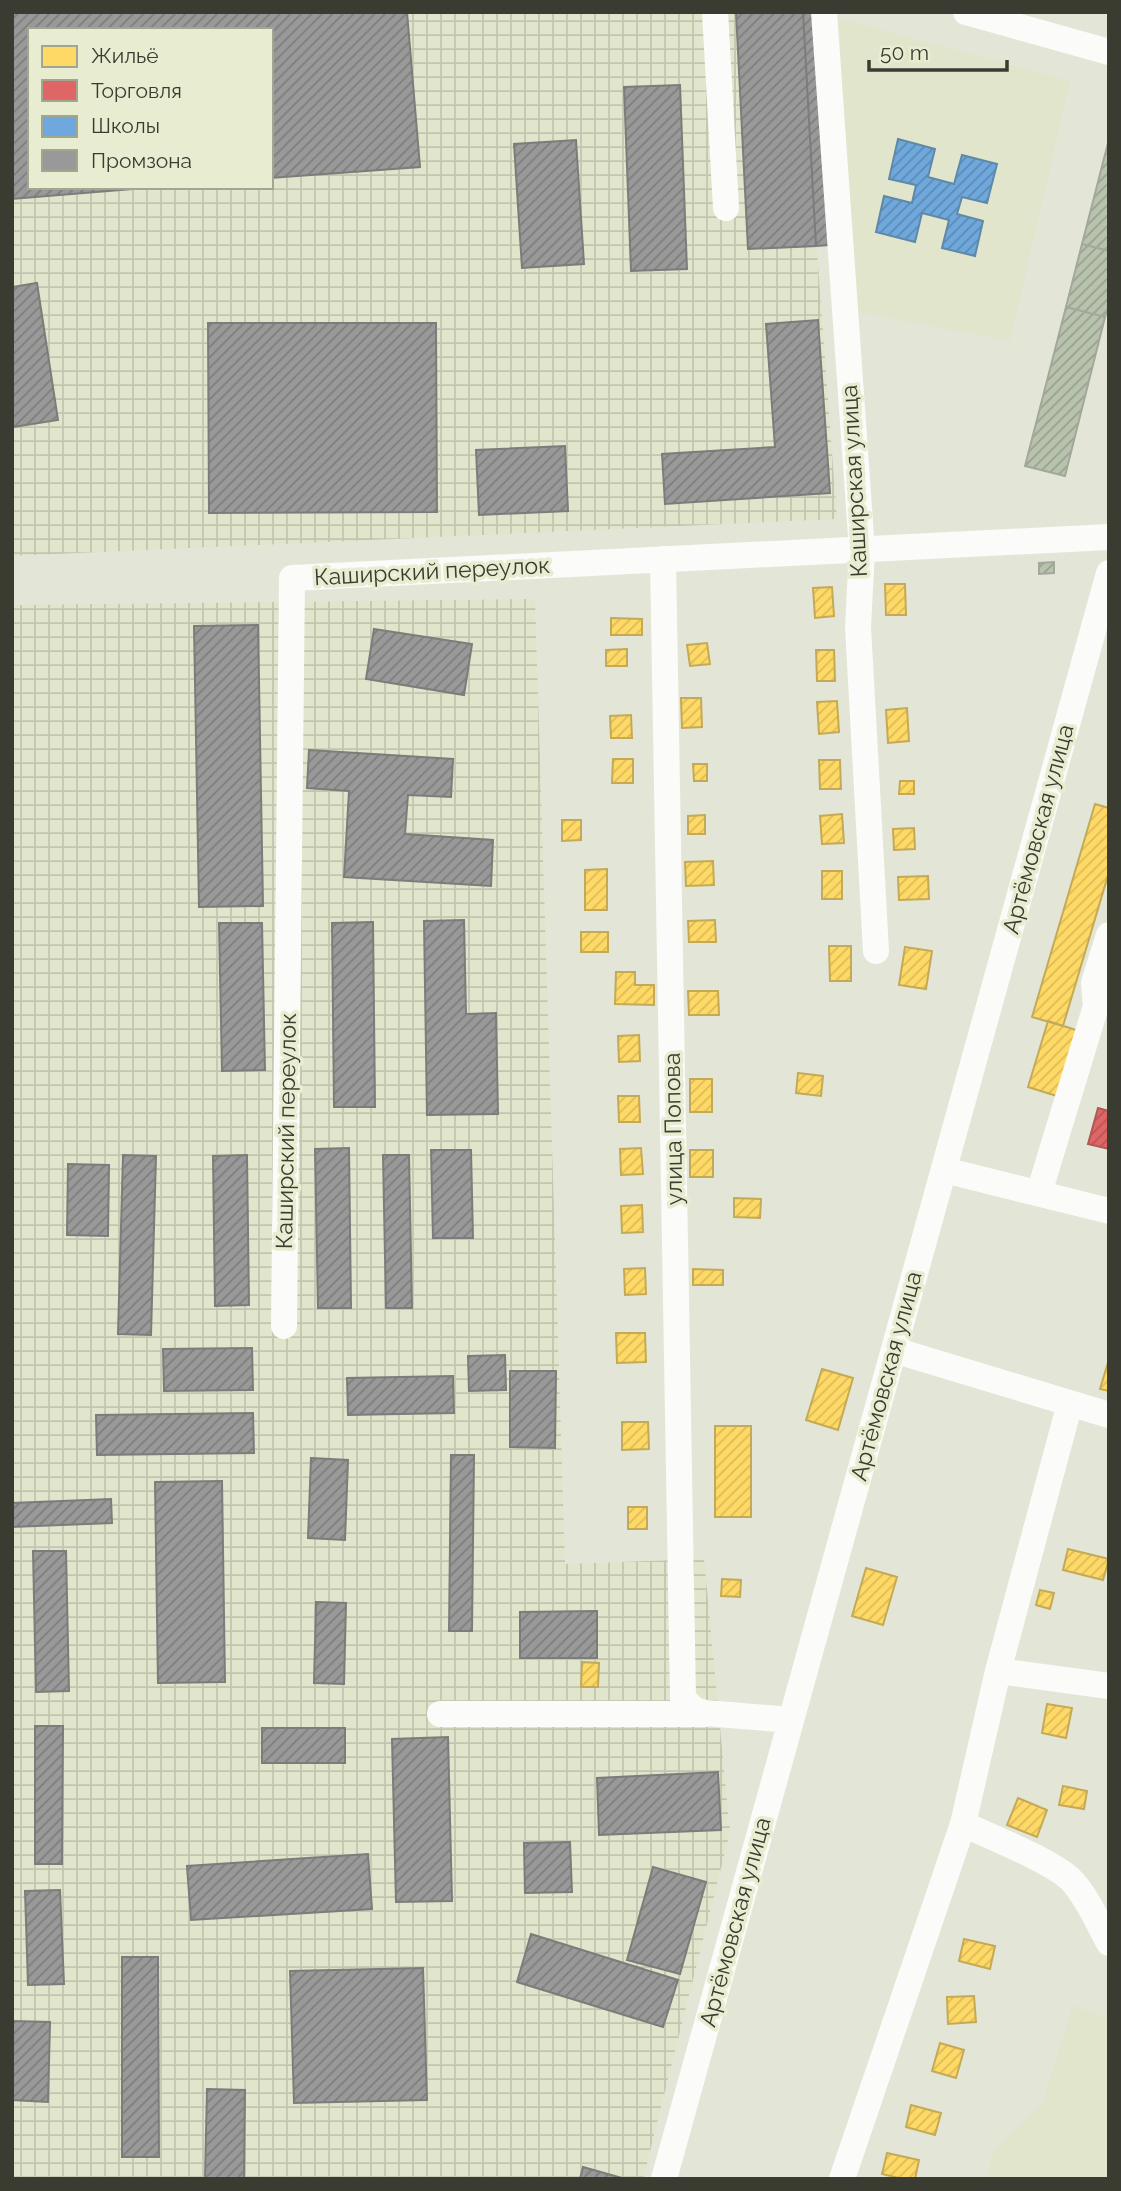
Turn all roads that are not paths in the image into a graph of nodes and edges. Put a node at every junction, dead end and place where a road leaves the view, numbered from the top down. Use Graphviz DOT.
graph roads {
  1 [pos="715,12"];
  2 [pos="824,12"];
  3 [pos="966,12"];
  4 [pos="1109,52"];
  5 [pos="726,208"];
  6 [pos="1109,537"];
  7 [pos="862,550"];
  8 [pos="663,559"];
  9 [pos="1109,573"];
  10 [pos="1103,613"];
  11 [pos="1109,934"];
  12 [pos="876,951"];
  13 [pos="944,1170"];
  14 [pos="1039,1194"];
  15 [pos="1109,1211"];
  16 [pos="284,1325"];
  17 [pos="894,1350"];
  18 [pos="1070,1404"];
  19 [pos="1109,1415"];
  20 [pos="999,1671"];
  21 [pos="1109,1686"];
  22 [pos="440,1714"];
  23 [pos="726,1714"];
  24 [pos="791,1720"];
  25 [pos="963,1824"];
  26 [pos="1109,1944"];
  27 [pos="664,2179"];
  28 [pos="842,2179"];
  1 -- 5 [label="street"];
  2 -- 7 [label="street, Каширская улица"];
  3 -- 4 [label="street"];
  6 -- 7 [label="street, Каширский переулок"];
  7 -- 8 [label="street, Каширский переулок"];
  7 -- 12 [label="street, Каширская улица"];
  8 -- 16 [label="street, Каширский переулок"];
  8 -- 23 [label="street, улица Попова"];
  9 -- 10 [label="street, Артёмовская улица"];
  10 -- 13 [label="street, Артёмовская улица"];
  11 -- 14 [label="street"];
  13 -- 14 [label="street"];
  13 -- 17 [label="street, Артёмовская улица"];
  14 -- 15 [label="street"];
  17 -- 18 [label="street"];
  17 -- 24 [label="street, Артёмовская улица"];
  18 -- 19 [label="street"];
  18 -- 20 [label="street"];
  20 -- 21 [label="street"];
  20 -- 25 [label="street"];
  22 -- 23 [label="street"];
  23 -- 24 [label="street"];
  24 -- 27 [label="street, Артёмовская улица"];
  25 -- 26 [label="street"];
  25 -- 28 [label="street"];
}
